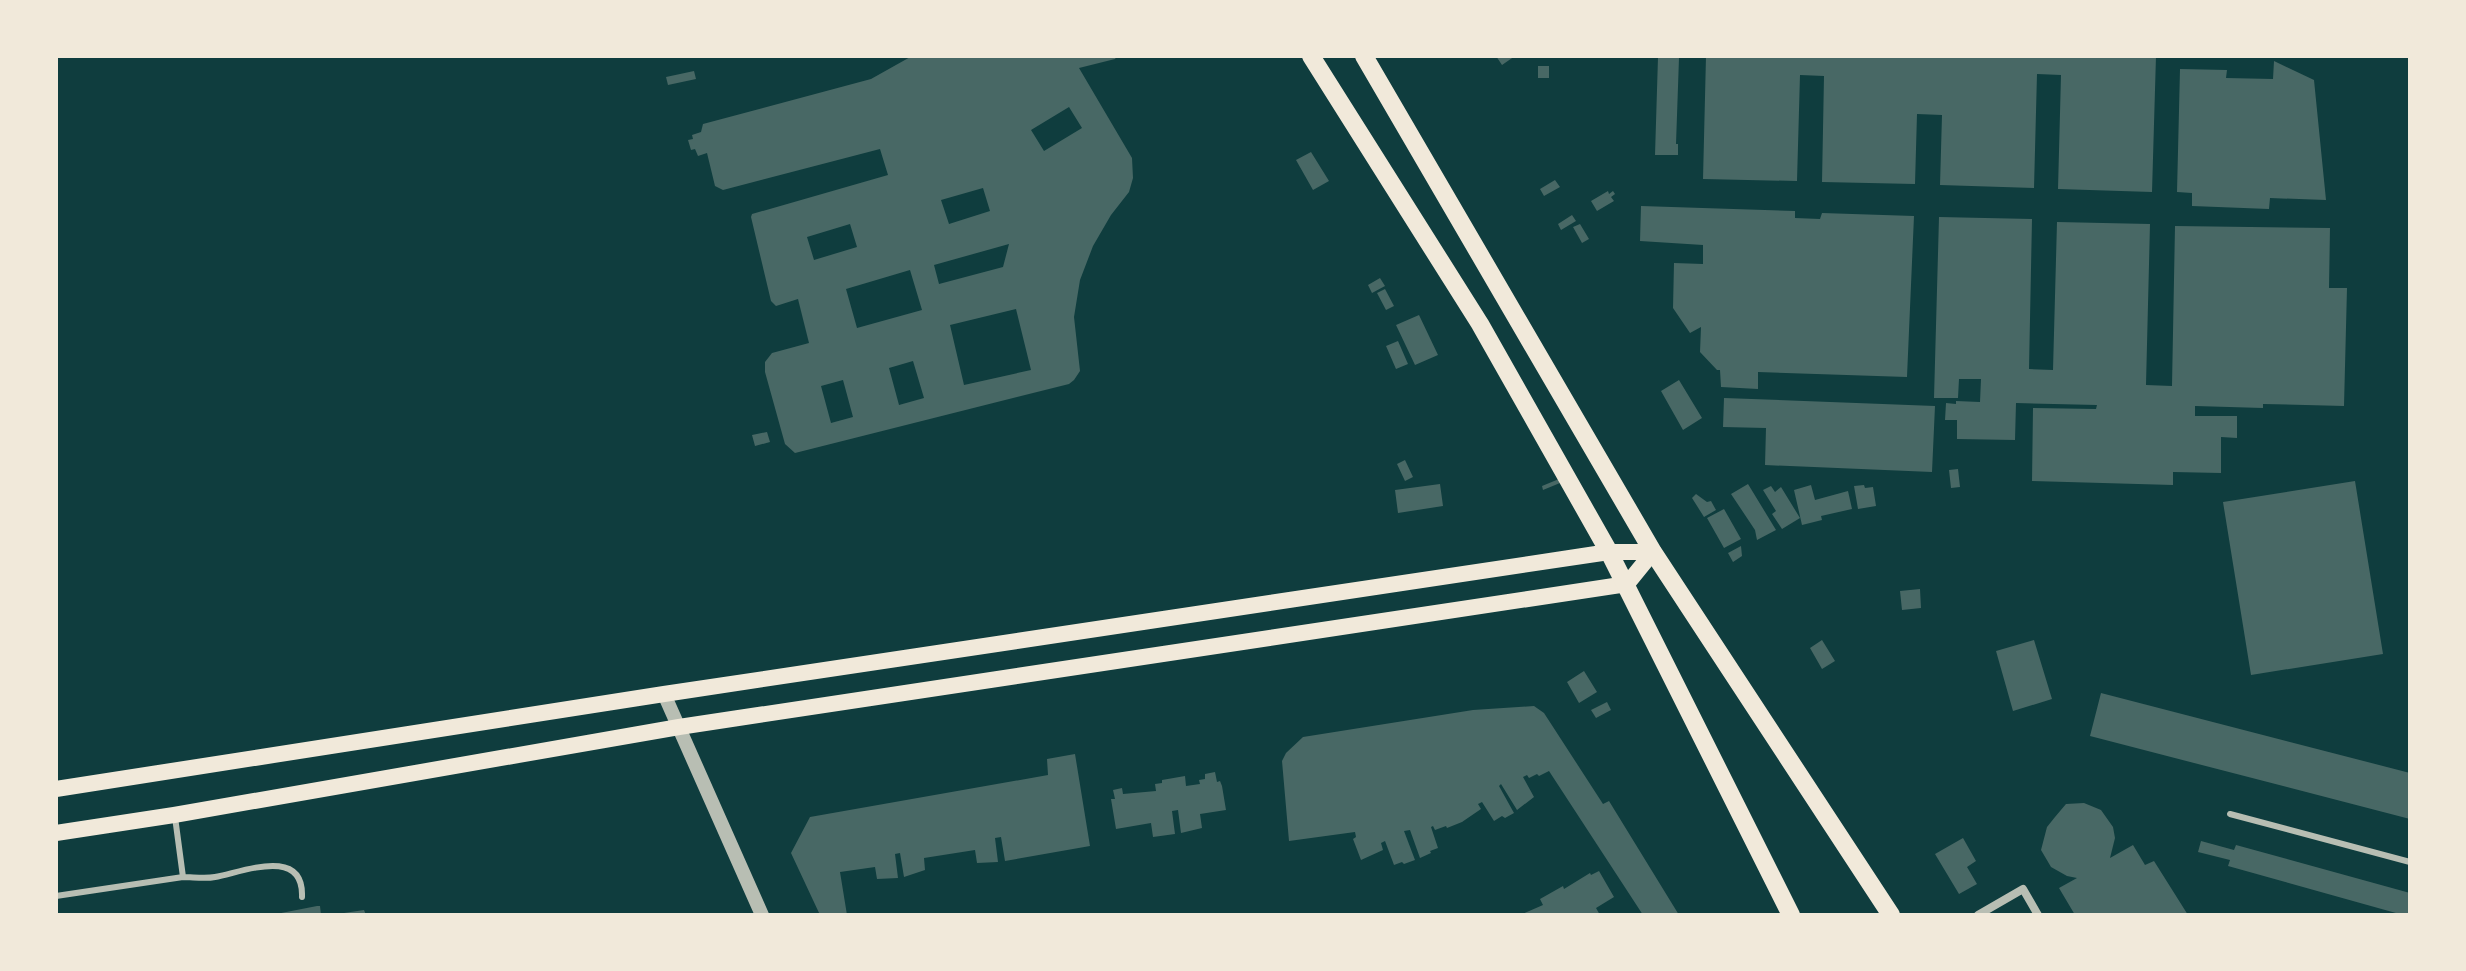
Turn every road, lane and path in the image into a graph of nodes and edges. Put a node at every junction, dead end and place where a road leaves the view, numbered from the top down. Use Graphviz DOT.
graph roads {
  1 [pos="1311,56"];
  2 [pos="1364,56"];
  3 [pos="1609,552"];
  4 [pos="1653,552"];
  5 [pos="1627,584"];
  6 [pos="664,694"];
  7 [pos="679,727"];
  8 [pos="56,789"];
  9 [pos="2230,814"];
  10 [pos="174,815"];
  11 [pos="56,833"];
  12 [pos="2410,862"];
  13 [pos="183,877"];
  14 [pos="56,896"];
  15 [pos="302,897"];
  16 [pos="762,915"];
  17 [pos="1791,915"];
  18 [pos="1891,915"];
  19 [pos="1978,915"];
  20 [pos="2038,915"];
  1 -- 3 [label="main road"];
  2 -- 4 [label="main road"];
  3 -- 4 [label="main road"];
  3 -- 5 [label="main road"];
  3 -- 6 [label="main road"];
  4 -- 5 [label="main road"];
  4 -- 18 [label="main road"];
  5 -- 7 [label="main road"];
  5 -- 17 [label="main road"];
  6 -- 7 [label="street"];
  6 -- 8 [label="main road"];
  7 -- 10 [label="main road"];
  7 -- 16 [label="street"];
  9 -- 12 [label="lane"];
  10 -- 11 [label="main road"];
  10 -- 13 [label="lane"];
  13 -- 14 [label="lane"];
  13 -- 15 [label="lane"];
  19 -- 20 [label="street"];
}
